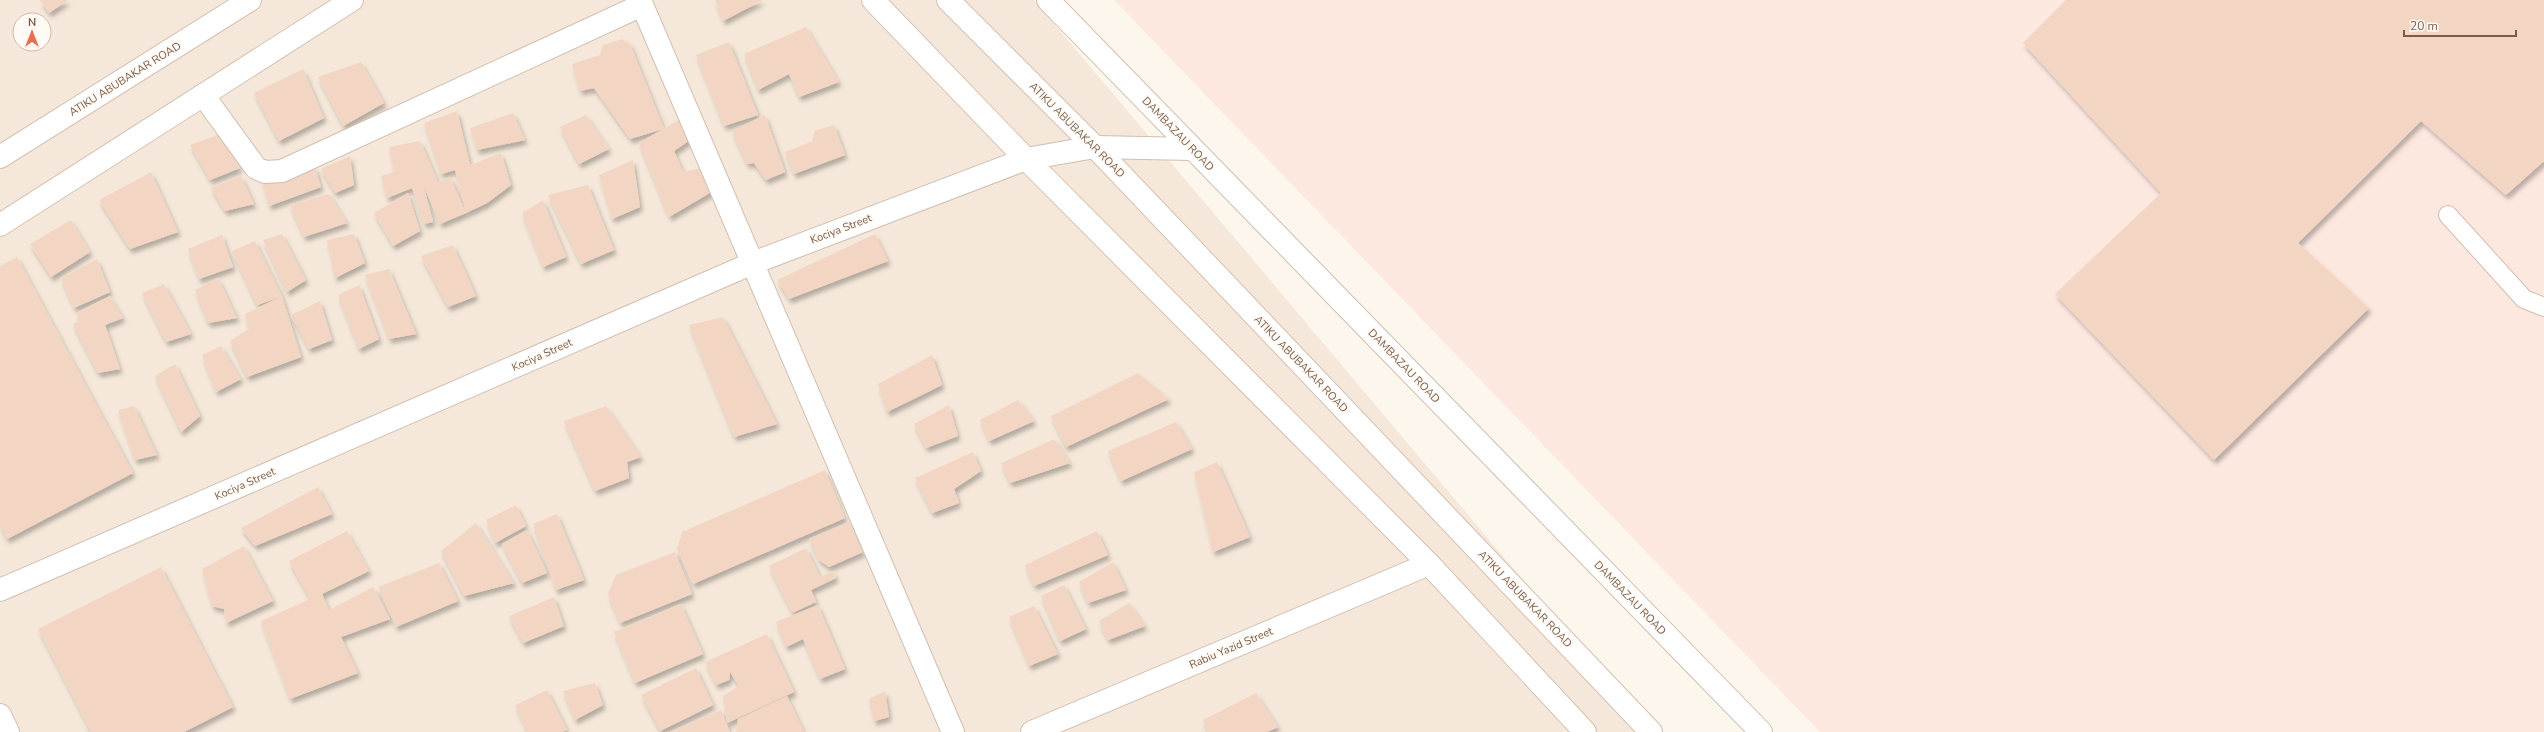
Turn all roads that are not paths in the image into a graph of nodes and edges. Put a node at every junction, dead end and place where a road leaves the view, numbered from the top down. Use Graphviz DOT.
graph roads {
  1 [pos="250,0"];
  2 [pos="352,0"];
  3 [pos="873,0"];
  4 [pos="948,0"];
  5 [pos="1048,0"];
  6 [pos="641,2"];
  7 [pos="203,95"];
  8 [pos="1095,148"];
  9 [pos="1192,149"];
  10 [pos="0,157"];
  11 [pos="1026,159"];
  12 [pos="2448,215"];
  13 [pos="0,225"];
  14 [pos="753,263"];
  15 [pos="2544,307"];
  16 [pos="1429,564"];
  17 [pos="0,590"];
  18 [pos="0,715"];
  19 [pos="8,732"];
  20 [pos="953,732"];
  21 [pos="1032,732"];
  22 [pos="1585,732"];
  23 [pos="1652,732"];
  24 [pos="1761,732"];
  1 -- 10 [label="street, ATIKU ABUBAKAR ROAD"];
  2 -- 7 [label="street"];
  3 -- 11 [label="street"];
  4 -- 8 [label="street, ATIKU ABUBAKAR ROAD"];
  5 -- 9 [label="street, DAMBAZAU ROAD"];
  6 -- 7 [label="street"];
  6 -- 14 [label="street"];
  7 -- 13 [label="street"];
  8 -- 9 [label="street, Kociya Street"];
  8 -- 11 [label="street, Kociya Street"];
  8 -- 23 [label="street, ATIKU ABUBAKAR ROAD"];
  9 -- 24 [label="street, DAMBAZAU ROAD"];
  11 -- 14 [label="street, Kociya Street"];
  11 -- 16 [label="street"];
  12 -- 15 [label="lane"];
  14 -- 17 [label="street, Kociya Street"];
  14 -- 20 [label="street"];
  16 -- 21 [label="street, Rabiu Yazid Street"];
  16 -- 22 [label="street"];
  18 -- 19 [label="street"];
}
